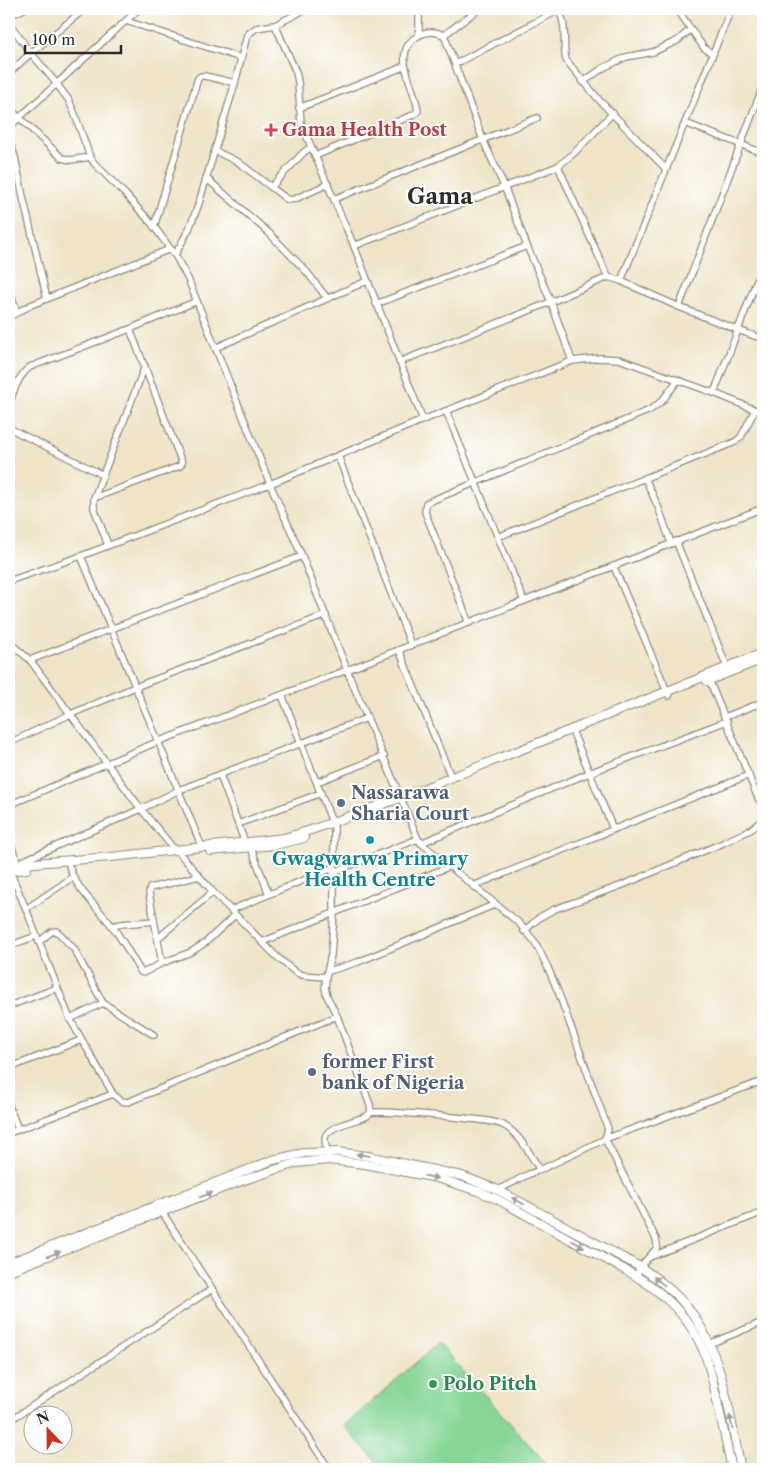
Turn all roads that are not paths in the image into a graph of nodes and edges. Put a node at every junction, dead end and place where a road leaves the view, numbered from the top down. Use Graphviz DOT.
graph roads {
  1 [pos="24,9"];
  2 [pos="139,9"];
  3 [pos="306,9"];
  4 [pos="419,9"];
  5 [pos="479,9"];
  6 [pos="559,9"];
  7 [pos="677,9"];
  8 [pos="731,9"];
  9 [pos="754,9"];
  10 [pos="82,11"];
  11 [pos="298,11"];
  12 [pos="763,12"];
  13 [pos="12,13"];
  14 [pos="126,21"];
  15 [pos="9,22"];
  16 [pos="275,25"];
  17 [pos="691,28"];
  18 [pos="420,35"];
  19 [pos="444,35"];
  20 [pos="31,53"];
  21 [pos="712,54"];
  22 [pos="241,58"];
  23 [pos="455,64"];
  24 [pos="405,65"];
  25 [pos="9,73"];
  26 [pos="583,82"];
  27 [pos="56,83"];
  28 [pos="235,83"];
  29 [pos="763,86"];
  30 [pos="9,108"];
  31 [pos="300,108"];
  32 [pos="613,113"];
  33 [pos="18,117"];
  34 [pos="537,118"];
  35 [pos="685,123"];
  36 [pos="9,127"];
  37 [pos="483,140"];
  38 [pos="9,141"];
  39 [pos="741,144"];
  40 [pos="311,147"];
  41 [pos="215,151"];
  42 [pos="763,153"];
  43 [pos="315,156"];
  44 [pos="90,157"];
  45 [pos="558,166"];
  46 [pos="666,169"];
  47 [pos="206,178"];
  48 [pos="328,184"];
  49 [pos="504,186"];
  50 [pos="271,187"];
  51 [pos="334,199"];
  52 [pos="154,227"];
  53 [pos="354,246"];
  54 [pos="527,246"];
  55 [pos="170,249"];
  56 [pos="175,255"];
  57 [pos="763,264"];
  58 [pos="608,277"];
  59 [pos="367,281"];
  60 [pos="621,281"];
  61 [pos="9,291"];
  62 [pos="327,298"];
  63 [pos="47,299"];
  64 [pos="198,301"];
  65 [pos="551,302"];
  66 [pos="376,304"];
  67 [pos="679,307"];
  68 [pos="17,312"];
  69 [pos="9,317"];
  70 [pos="130,328"];
  71 [pos="738,330"];
  72 [pos="763,339"];
  73 [pos="215,348"];
  74 [pos="572,361"];
  75 [pos="399,362"];
  76 [pos="145,366"];
  77 [pos="678,380"];
  78 [pos="714,393"];
  79 [pos="9,404"];
  80 [pos="755,410"];
  81 [pos="446,411"];
  82 [pos="763,413"];
  83 [pos="423,420"];
  84 [pos="9,428"];
  85 [pos="338,456"];
  86 [pos="103,475"];
  87 [pos="645,478"];
  88 [pos="475,482"];
  89 [pos="270,484"];
  90 [pos="94,498"];
  91 [pos="763,508"];
  92 [pos="498,537"];
  93 [pos="674,542"];
  94 [pos="108,545"];
  95 [pos="80,556"];
  96 [pos="302,556"];
  97 [pos="614,566"];
  98 [pos="9,580"];
  99 [pos="524,601"];
  100 [pos="326,615"];
  101 [pos="469,622"];
  102 [pos="110,629"];
  103 [pos="9,642"];
  104 [pos="411,645"];
  105 [pos="399,650"];
  106 [pos="763,653"];
  107 [pos="763,659"];
  108 [pos="30,660"];
  109 [pos="727,668"];
  110 [pos="347,670"];
  111 [pos="709,680"];
  112 [pos="134,687"];
  113 [pos="668,693"];
  114 [pos="282,695"];
  115 [pos="763,702"];
  116 [pos="71,714"];
  117 [pos="368,718"];
  118 [pos="726,719"];
  119 [pos="573,733"];
  120 [pos="157,742"];
  121 [pos="9,743"];
  122 [pos="302,744"];
  123 [pos="384,756"];
  124 [pos="107,763"];
  125 [pos="589,773"];
  126 [pos="749,775"];
  127 [pos="220,776"];
  128 [pos="451,777"];
  129 [pos="317,782"];
  130 [pos="179,790"];
  131 [pos="322,793"];
  132 [pos="401,800"];
  133 [pos="9,805"];
  134 [pos="763,805"];
  135 [pos="141,809"];
  136 [pos="763,820"];
  137 [pos="238,824"];
  138 [pos="333,824"];
  139 [pos="613,830"];
  140 [pos="9,839"];
  141 [pos="419,841"];
  142 [pos="248,845"];
  143 [pos="202,847"];
  144 [pos="177,852"];
  145 [pos="19,866"];
  146 [pos="70,866"];
  147 [pos="448,867"];
  148 [pos="9,869"];
  149 [pos="333,870"];
  150 [pos="199,876"];
  151 [pos="73,877"];
  152 [pos="15,884"];
  153 [pos="473,886"];
  154 [pos="9,887"];
  155 [pos="214,892"];
  156 [pos="269,894"];
  157 [pos="496,904"];
  158 [pos="26,909"];
  159 [pos="233,912"];
  160 [pos="334,913"];
  161 [pos="154,921"];
  162 [pos="112,926"];
  163 [pos="524,931"];
  164 [pos="158,938"];
  165 [pos="37,939"];
  166 [pos="262,942"];
  167 [pos="9,946"];
  168 [pos="162,964"];
  169 [pos="327,974"];
  170 [pos="57,988"];
  171 [pos="103,1003"];
  172 [pos="9,1006"];
  173 [pos="337,1016"];
  174 [pos="70,1019"];
  175 [pos="154,1035"];
  176 [pos="82,1040"];
  177 [pos="9,1068"];
  178 [pos="763,1081"];
  179 [pos="114,1094"];
  180 [pos="9,1106"];
  181 [pos="371,1112"];
  182 [pos="18,1129"];
  183 [pos="9,1133"];
  184 [pos="605,1139"];
  185 [pos="328,1156"];
  186 [pos="540,1170"];
  187 [pos="498,1190"];
  188 [pos="162,1212"];
  189 [pos="763,1212"];
  190 [pos="648,1257"];
  191 [pos="9,1263"];
  192 [pos="640,1267"];
  193 [pos="9,1271"];
  194 [pos="636,1276"];
  195 [pos="212,1289"];
  196 [pos="763,1322"];
  197 [pos="709,1344"];
  198 [pos="724,1389"];
  199 [pos="715,1392"];
  200 [pos="9,1421"];
  201 [pos="328,1469"];
  202 [pos="732,1469"];
  203 [pos="740,1469"];
  1 -- 13 [label="street"];
  2 -- 14 [label="street"];
  3 -- 11 [label="street"];
  4 -- 18 [label="street"];
  5 -- 19 [label="street"];
  6 -- 23 [label="street"];
  6 -- 26 [label="street"];
  7 -- 17 [label="street"];
  8 -- 21 [label="street"];
  9 -- 12 [label="street"];
  10 -- 20 [label="street"];
  11 -- 16 [label="street"];
  14 -- 22 [label="street"];
  14 -- 27 [label="street"];
  15 -- 20 [label="street"];
  16 -- 22 [label="street"];
  16 -- 31 [label="street"];
  17 -- 21 [label="street"];
  17 -- 26 [label="street"];
  18 -- 19 [label="street"];
  18 -- 24 [label="street"];
  19 -- 23 [label="street"];
  20 -- 25 [label="street"];
  20 -- 27 [label="street"];
  21 -- 35 [label="street"];
  22 -- 28 [label="street"];
  23 -- 37 [label="street"];
  24 -- 31 [label="street"];
  24 -- 43 [label="street"];
  26 -- 32 [label="street"];
  27 -- 33 [label="street"];
  27 -- 44 [label="street"];
  28 -- 41 [label="street"];
  28 -- 52 [label="street"];
  29 -- 39 [label="street"];
  30 -- 33 [label="street"];
  31 -- 40 [label="street"];
  32 -- 45 [label="street"];
  32 -- 46 [label="street"];
  33 -- 36 [label="street"];
  33 -- 44 [label="street"];
  34 -- 37 [label="street"];
  35 -- 39 [label="street"];
  35 -- 46 [label="street"];
  37 -- 49 [label="street"];
  37 -- 51 [label="street"];
  38 -- 63 [label="street"];
  39 -- 42 [label="street"];
  39 -- 67 [label="street"];
  40 -- 43 [label="street"];
  40 -- 50 [label="street"];
  41 -- 47 [label="street"];
  41 -- 50 [label="street"];
  43 -- 48 [label="street"];
  44 -- 52 [label="street"];
  45 -- 49 [label="street"];
  45 -- 58 [label="street"];
  46 -- 60 [label="street"];
  47 -- 56 [label="street"];
  47 -- 62 [label="street"];
  48 -- 50 [label="street"];
  48 -- 51 [label="street"];
  49 -- 53 [label="street"];
  49 -- 54 [label="street"];
  51 -- 53 [label="street"];
  52 -- 55 [label="street"];
  53 -- 59 [label="street"];
  54 -- 65 [label="street"];
  54 -- 66 [label="street"];
  55 -- 56 [label="street"];
  55 -- 63 [label="street"];
  56 -- 64 [label="street"];
  57 -- 71 [label="street"];
  58 -- 60 [label="street"];
  58 -- 65 [label="street"];
  59 -- 62 [label="street"];
  59 -- 66 [label="street"];
  60 -- 67 [label="street"];
  61 -- 68 [label="street"];
  62 -- 73 [label="street"];
  63 -- 68 [label="street"];
  64 -- 70 [label="street"];
  64 -- 73 [label="street"];
  65 -- 74 [label="street"];
  65 -- 75 [label="street"];
  66 -- 75 [label="street"];
  67 -- 71 [label="street"];
  68 -- 69 [label="street"];
  70 -- 76 [label="street"];
  70 -- 79 [label="street"];
  71 -- 72 [label="street"];
  71 -- 78 [label="street"];
  73 -- 89 [label="street"];
  74 -- 77 [label="street"];
  74 -- 81 [label="street"];
  75 -- 83 [label="street"];
  76 -- 86 [label="street"];
  76 -- 90 [label="street"];
  77 -- 78 [label="street"];
  77 -- 88 [label="street"];
  78 -- 80 [label="street"];
  80 -- 82 [label="street"];
  80 -- 87 [label="street"];
  81 -- 83 [label="street"];
  81 -- 88 [label="street"];
  83 -- 85 [label="street"];
  84 -- 86 [label="street"];
  85 -- 89 [label="street"];
  85 -- 104 [label="street"];
  86 -- 90 [label="street"];
  87 -- 92 [label="street"];
  87 -- 93 [label="street"];
  88 -- 92 [label="street"];
  88 -- 101 [label="street"];
  89 -- 94 [label="street"];
  89 -- 96 [label="street"];
  90 -- 94 [label="street"];
  91 -- 93 [label="street"];
  92 -- 99 [label="street"];
  93 -- 97 [label="street"];
  93 -- 109 [label="street"];
  94 -- 95 [label="street"];
  95 -- 98 [label="street"];
  95 -- 102 [label="street"];
  96 -- 100 [label="street"];
  96 -- 102 [label="street"];
  97 -- 99 [label="street"];
  97 -- 113 [label="street"];
  99 -- 101 [label="street"];
  100 -- 110 [label="street"];
  100 -- 112 [label="street"];
  101 -- 104 [label="street"];
  102 -- 108 [label="street"];
  102 -- 112 [label="street"];
  103 -- 108 [label="street"];
  104 -- 105 [label="street"];
  105 -- 110 [label="street"];
  105 -- 128 [label="street"];
  106 -- 109 [label="main road"];
  107 -- 111 [label="main road"];
  108 -- 116 [label="street"];
  109 -- 113 [label="main road"];
  110 -- 114 [label="street"];
  110 -- 117 [label="street"];
  111 -- 113 [label="main road"];
  111 -- 118 [label="street"];
  112 -- 116 [label="street"];
  112 -- 120 [label="street"];
  113 -- 119 [label="main road"];
  113 -- 128 [label="main road"];
  114 -- 120 [label="street"];
  114 -- 122 [label="street"];
  115 -- 118 [label="street"];
  116 -- 121 [label="street"];
  116 -- 124 [label="street"];
  117 -- 122 [label="street"];
  117 -- 123 [label="street"];
  118 -- 125 [label="street"];
  118 -- 126 [label="street"];
  119 -- 125 [label="street"];
  119 -- 132 [label="main road"];
  120 -- 124 [label="street"];
  120 -- 130 [label="street"];
  122 -- 127 [label="street"];
  122 -- 129 [label="street"];
  123 -- 129 [label="street"];
  123 -- 132 [label="street"];
  124 -- 133 [label="street"];
  124 -- 135 [label="street"];
  125 -- 139 [label="street"];
  125 -- 141 [label="street"];
  126 -- 134 [label="street"];
  126 -- 139 [label="street"];
  127 -- 130 [label="street"];
  127 -- 137 [label="street"];
  128 -- 132 [label="main road"];
  129 -- 131 [label="street"];
  130 -- 135 [label="street"];
  130 -- 143 [label="street"];
  131 -- 137 [label="street"];
  131 -- 138 [label="street"];
  132 -- 138 [label="main road"];
  132 -- 141 [label="street"];
  135 -- 144 [label="street"];
  135 -- 145 [label="street"];
  136 -- 163 [label="street"];
  137 -- 142 [label="street"];
  138 -- 142 [label="main road"];
  138 -- 149 [label="street"];
  139 -- 153 [label="street"];
  140 -- 145 [label="street"];
  141 -- 147 [label="street"];
  141 -- 149 [label="street"];
  142 -- 143 [label="main road"];
  142 -- 144 [label="main road"];
  142 -- 156 [label="street"];
  143 -- 144 [label="main road"];
  144 -- 145 [label="main road"];
  144 -- 146 [label="main road"];
  144 -- 150 [label="street"];
  145 -- 146 [label="main road"];
  145 -- 148 [label="main road"];
  146 -- 151 [label="street"];
  147 -- 153 [label="street"];
  147 -- 160 [label="street"];
  148 -- 152 [label="street"];
  149 -- 156 [label="street"];
  149 -- 160 [label="street"];
  150 -- 155 [label="street"];
  150 -- 161 [label="street"];
  151 -- 158 [label="street"];
  151 -- 162 [label="street"];
  152 -- 154 [label="street"];
  152 -- 158 [label="street"];
  153 -- 157 [label="street"];
  155 -- 159 [label="street"];
  155 -- 164 [label="street"];
  156 -- 159 [label="street"];
  157 -- 163 [label="street"];
  157 -- 169 [label="street"];
  158 -- 165 [label="street"];
  159 -- 166 [label="street"];
  159 -- 168 [label="street"];
  160 -- 166 [label="street"];
  160 -- 169 [label="street"];
  161 -- 162 [label="street"];
  161 -- 164 [label="street"];
  162 -- 168 [label="street"];
  163 -- 184 [label="street"];
  164 -- 168 [label="street"];
  165 -- 167 [label="street"];
  165 -- 170 [label="street"];
  165 -- 171 [label="street"];
  166 -- 169 [label="street"];
  169 -- 173 [label="street"];
  170 -- 172 [label="street"];
  170 -- 174 [label="street"];
  171 -- 174 [label="street"];
  171 -- 175 [label="street"];
  173 -- 179 [label="street"];
  173 -- 181 [label="street"];
  174 -- 176 [label="street"];
  176 -- 177 [label="street"];
  176 -- 179 [label="street"];
  178 -- 184 [label="street"];
  179 -- 182 [label="street"];
  180 -- 182 [label="street"];
  181 -- 185 [label="street"];
  181 -- 186 [label="street"];
  182 -- 183 [label="street"];
  184 -- 186 [label="street"];
  184 -- 190 [label="street"];
  187 -- 185 [label="main road, one-way"];
  188 -- 185 [label="main road, one-way"];
  185 -- 191 [label="main road"];
  185 -- 194 [label="main road, one-way"];
  186 -- 187 [label="street"];
  192 -- 187 [label="main road, one-way"];
  193 -- 188 [label="main road, one-way"];
  188 -- 195 [label="street"];
  189 -- 190 [label="street"];
  190 -- 192 [label="street"];
  192 -- 194 [label="street"];
  197 -- 192 [label="main road, one-way"];
  194 -- 199 [label="main road"];
  195 -- 200 [label="street"];
  195 -- 201 [label="street"];
  196 -- 197 [label="street"];
  197 -- 198 [label="main road"];
  198 -- 199 [label="main road"];
  203 -- 198 [label="main road, one-way"];
  199 -- 202 [label="main road"];
}
